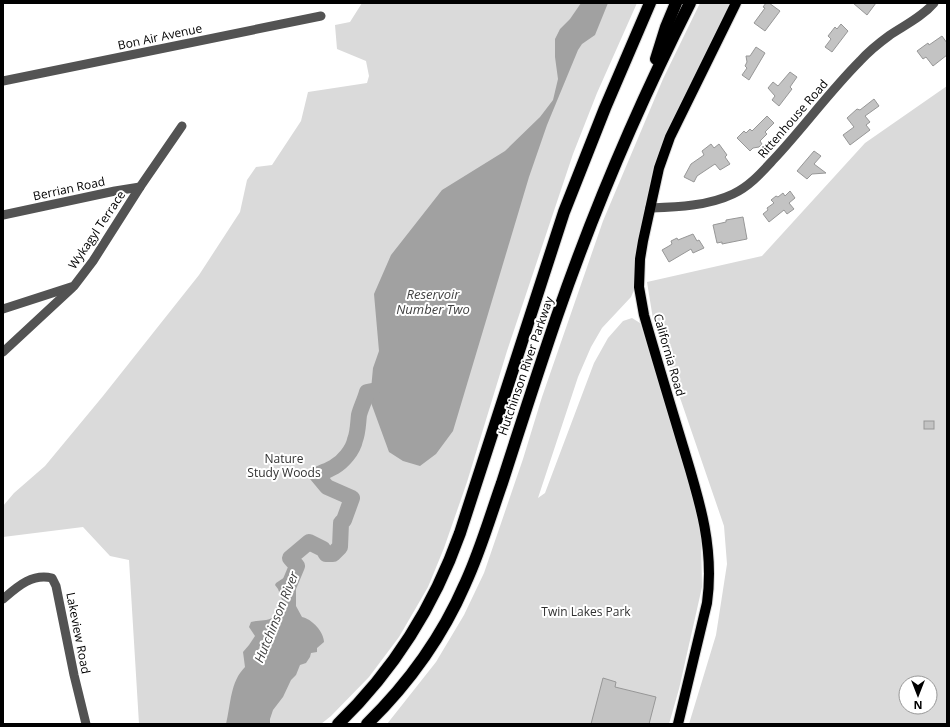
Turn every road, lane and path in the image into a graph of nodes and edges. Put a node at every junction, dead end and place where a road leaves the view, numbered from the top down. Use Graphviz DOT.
graph roads {
  1 [pos="650,3"];
  2 [pos="676,3"];
  3 [pos="690,3"];
  4 [pos="736,3"];
  5 [pos="934,3"];
  6 [pos="321,16"];
  7 [pos="3,81"];
  8 [pos="646,95"];
  9 [pos="182,126"];
  10 [pos="140,187"];
  11 [pos="650,208"];
  12 [pos="3,215"];
  13 [pos="74,286"];
  14 [pos="3,308"];
  15 [pos="3,352"];
  16 [pos="3,598"];
  17 [pos="86,724"];
  18 [pos="338,724"];
  19 [pos="367,724"];
  20 [pos="678,724"];
  1 -- 18 [label="highway, Hutchinson River Parkway"];
  2 -- 8 [label="highway"];
  3 -- 8 [label="highway, Hutchinson River Parkway"];
  4 -- 11 [label="main road, California Road"];
  5 -- 11 [label="street, Rittenhouse Road"];
  6 -- 7 [label="street, Bon Air Avenue"];
  8 -- 19 [label="highway, Hutchinson River Parkway"];
  9 -- 10 [label="street, Wykagyl Terrace"];
  10 -- 12 [label="street, Berrian Road"];
  10 -- 13 [label="street, Wykagyl Terrace"];
  11 -- 20 [label="main road, California Road"];
  13 -- 14 [label="street, Wykagyl Terrace"];
  13 -- 15 [label="street"];
  16 -- 17 [label="street, Lakeview Road"];
}
